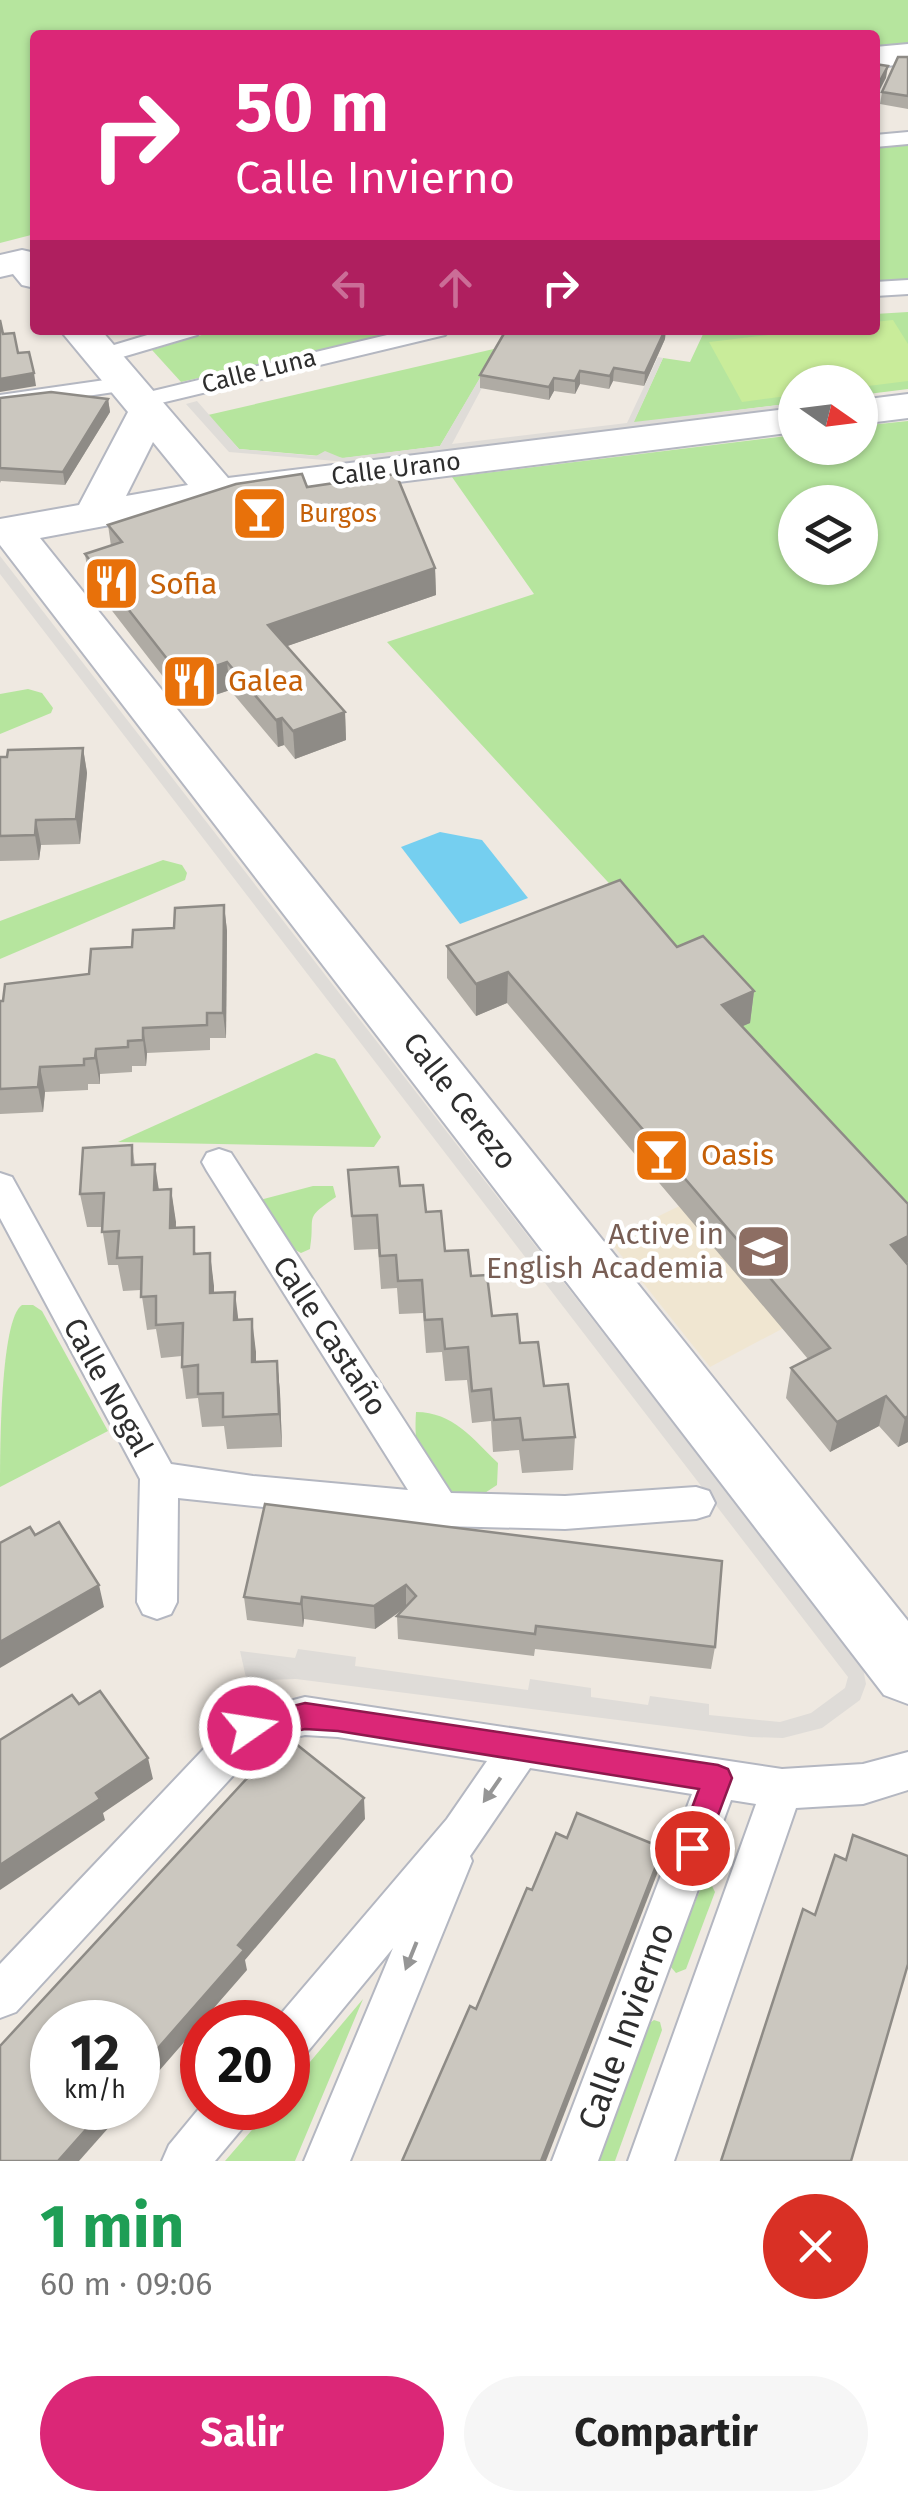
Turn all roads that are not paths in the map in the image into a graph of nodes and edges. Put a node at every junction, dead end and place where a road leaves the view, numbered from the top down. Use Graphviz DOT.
graph roads {
  1 [pos="908,54"];
  2 [pos="880,57"];
  3 [pos="908,138"];
  4 [pos="880,141"];
  5 [pos="908,287"];
  6 [pos="880,289"];
  7 [pos="182,335"];
  8 [pos="403,335"];
  9 [pos="120,376"];
  10 [pos="0,402"];
  11 [pos="908,406"];
  12 [pos="878,410"];
  13 [pos="778,422"];
  14 [pos="217,492"];
  15 [pos="96,512"];
  16 [pos="5,531"];
  17 [pos="219,1162"];
  18 [pos="0,1186"];
  19 [pos="159,1478"];
  20 [pos="696,1503"];
  21 [pos="440,1510"];
  22 [pos="157,1602"];
  23 [pos="908,1672"];
  24 [pos="521,1747"];
  25 [pos="908,1771"];
  26 [pos="718,1778"];
  27 [pos="782,1789"];
  28 [pos="462,1833"];
  29 [pos="0,1996"];
  30 [pos="310,2014"];
  31 [pos="211,2130"];
  32 [pos="185,2161"];
  33 [pos="327,2161"];
  34 [pos="575,2161"];
  35 [pos="650,2161"];
  1 -- 2 [label="street"];
  3 -- 4 [label="lane"];
  5 -- 6 [label="lane"];
  7 -- 9 [label="lane"];
  8 -- 9 [label="lane, Calle Luna"];
  9 -- 10 [label="lane"];
  9 -- 14 [label="street"];
  9 -- 15 [label="street"];
  11 -- 12 [label="street"];
  13 -- 14 [label="street, Calle Urano"];
  14 -- 15 [label="street, Calle Urano"];
  15 -- 16 [label="street, Calle Urano"];
  16 -- 23 [label="street, Calle Cerezo"];
  17 -- 21 [label="lane, Calle Castaño"];
  18 -- 19 [label="lane, Calle Nogal"];
  19 -- 21 [label="lane"];
  19 -- 22 [label="lane, Calle Nogal"];
  20 -- 21 [label="lane"];
  24 -- 26 [label="lane"];
  24 -- 28 [label="lane, one-way"];
  24 -- 29 [label="lane"];
  25 -- 27 [label="lane"];
  26 -- 27 [label="lane"];
  26 -- 34 [label="lane, Calle Invierno"];
  27 -- 35 [label="lane"];
  28 -- 30 [label="lane"];
  28 -- 33 [label="lane, one-way"];
  31 -- 32 [label="lane"];
}
